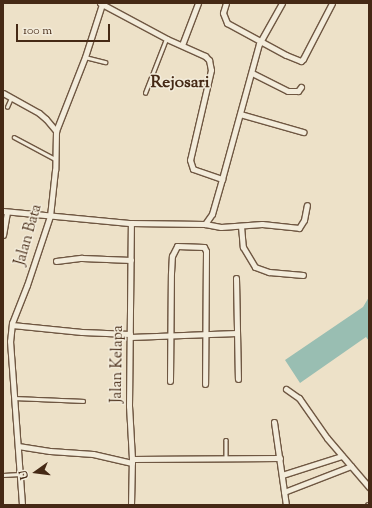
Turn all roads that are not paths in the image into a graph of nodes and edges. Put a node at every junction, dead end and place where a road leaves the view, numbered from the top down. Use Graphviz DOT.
graph roads {
  1 [pos="198,3"];
  2 [pos="226,3"];
  3 [pos="282,3"];
  4 [pos="332,3"];
  5 [pos="101,4"];
  6 [pos="167,39"];
  7 [pos="261,42"];
  8 [pos="182,46"];
  9 [pos="85,57"];
  10 [pos="104,62"];
  11 [pos="252,73"];
  12 [pos="301,87"];
  13 [pos="3,93"];
  14 [pos="145,93"];
  15 [pos="11,98"];
  16 [pos="7,106"];
  17 [pos="240,114"];
  18 [pos="56,131"];
  19 [pos="303,132"];
  20 [pos="14,137"];
  21 [pos="56,159"];
  22 [pos="222,180"];
  23 [pos="307,205"];
  24 [pos="5,211"];
  25 [pos="50,216"];
  26 [pos="131,223"];
  27 [pos="206,224"];
  28 [pos="241,226"];
  29 [pos="3,235"];
  30 [pos="131,260"];
  31 [pos="56,261"];
  32 [pos="303,275"];
  33 [pos="236,278"];
  34 [pos="12,325"];
  35 [pos="238,333"];
  36 [pos="204,334"];
  37 [pos="130,335"];
  38 [pos="170,335"];
  39 [pos="238,379"];
  40 [pos="170,381"];
  41 [pos="205,384"];
  42 [pos="286,389"];
  43 [pos="14,398"];
  44 [pos="83,401"];
  45 [pos="274,422"];
  46 [pos="226,440"];
  47 [pos="18,446"];
  48 [pos="342,456"];
  49 [pos="226,457"];
  50 [pos="280,458"];
  51 [pos="132,461"];
  52 [pos="351,466"];
  53 [pos="20,474"];
  54 [pos="282,475"];
  55 [pos="3,476"];
  56 [pos="369,486"];
  57 [pos="284,492"];
  58 [pos="22,505"];
  59 [pos="131,505"];
  60 [pos="286,505"];
  1 -- 8 [label="street"];
  2 -- 7 [label="street"];
  3 -- 7 [label="street"];
  4 -- 7 [label="street"];
  5 -- 6 [label="street"];
  5 -- 9 [label="street"];
  6 -- 8 [label="street"];
  6 -- 14 [label="lane"];
  7 -- 11 [label="street"];
  8 -- 22 [label="street"];
  9 -- 10 [label="lane"];
  9 -- 18 [label="street"];
  11 -- 12 [label="street"];
  11 -- 17 [label="street"];
  13 -- 15 [label="street"];
  15 -- 16 [label="lane"];
  15 -- 18 [label="street"];
  17 -- 19 [label="street"];
  17 -- 22 [label="street"];
  18 -- 21 [label="street, Jalan Bata"];
  20 -- 21 [label="lane"];
  21 -- 25 [label="street, Jalan Bata"];
  22 -- 27 [label="street"];
  23 -- 28 [label="street"];
  24 -- 25 [label="street"];
  24 -- 29 [label="street"];
  25 -- 26 [label="street"];
  25 -- 34 [label="street, Jalan Bata"];
  26 -- 27 [label="street"];
  26 -- 30 [label="street, Jalan Kelapa"];
  27 -- 28 [label="street"];
  28 -- 32 [label="street"];
  30 -- 31 [label="street"];
  30 -- 37 [label="street, Jalan Kelapa"];
  33 -- 35 [label="street"];
  34 -- 37 [label="street"];
  34 -- 43 [label="street, Jalan Bata"];
  35 -- 36 [label="street"];
  35 -- 39 [label="street"];
  36 -- 38 [label="street"];
  36 -- 38 [label="street"];
  36 -- 41 [label="street"];
  37 -- 38 [label="street"];
  37 -- 51 [label="street, Jalan Kelapa"];
  38 -- 40 [label="street"];
  42 -- 48 [label="street"];
  43 -- 44 [label="lane"];
  43 -- 47 [label="street, Jalan Bata"];
  45 -- 50 [label="street"];
  46 -- 49 [label="lane"];
  47 -- 51 [label="street"];
  47 -- 53 [label="street, Jalan Bata"];
  48 -- 52 [label="street"];
  48 -- 54 [label="street"];
  49 -- 50 [label="street"];
  49 -- 51 [label="street"];
  50 -- 54 [label="street"];
  51 -- 59 [label="street, Jalan Kelapa"];
  52 -- 56 [label="street"];
  52 -- 57 [label="street"];
  53 -- 55 [label="lane"];
  53 -- 58 [label="street, Jalan Bata"];
  54 -- 57 [label="street"];
  57 -- 60 [label="street"];
}
